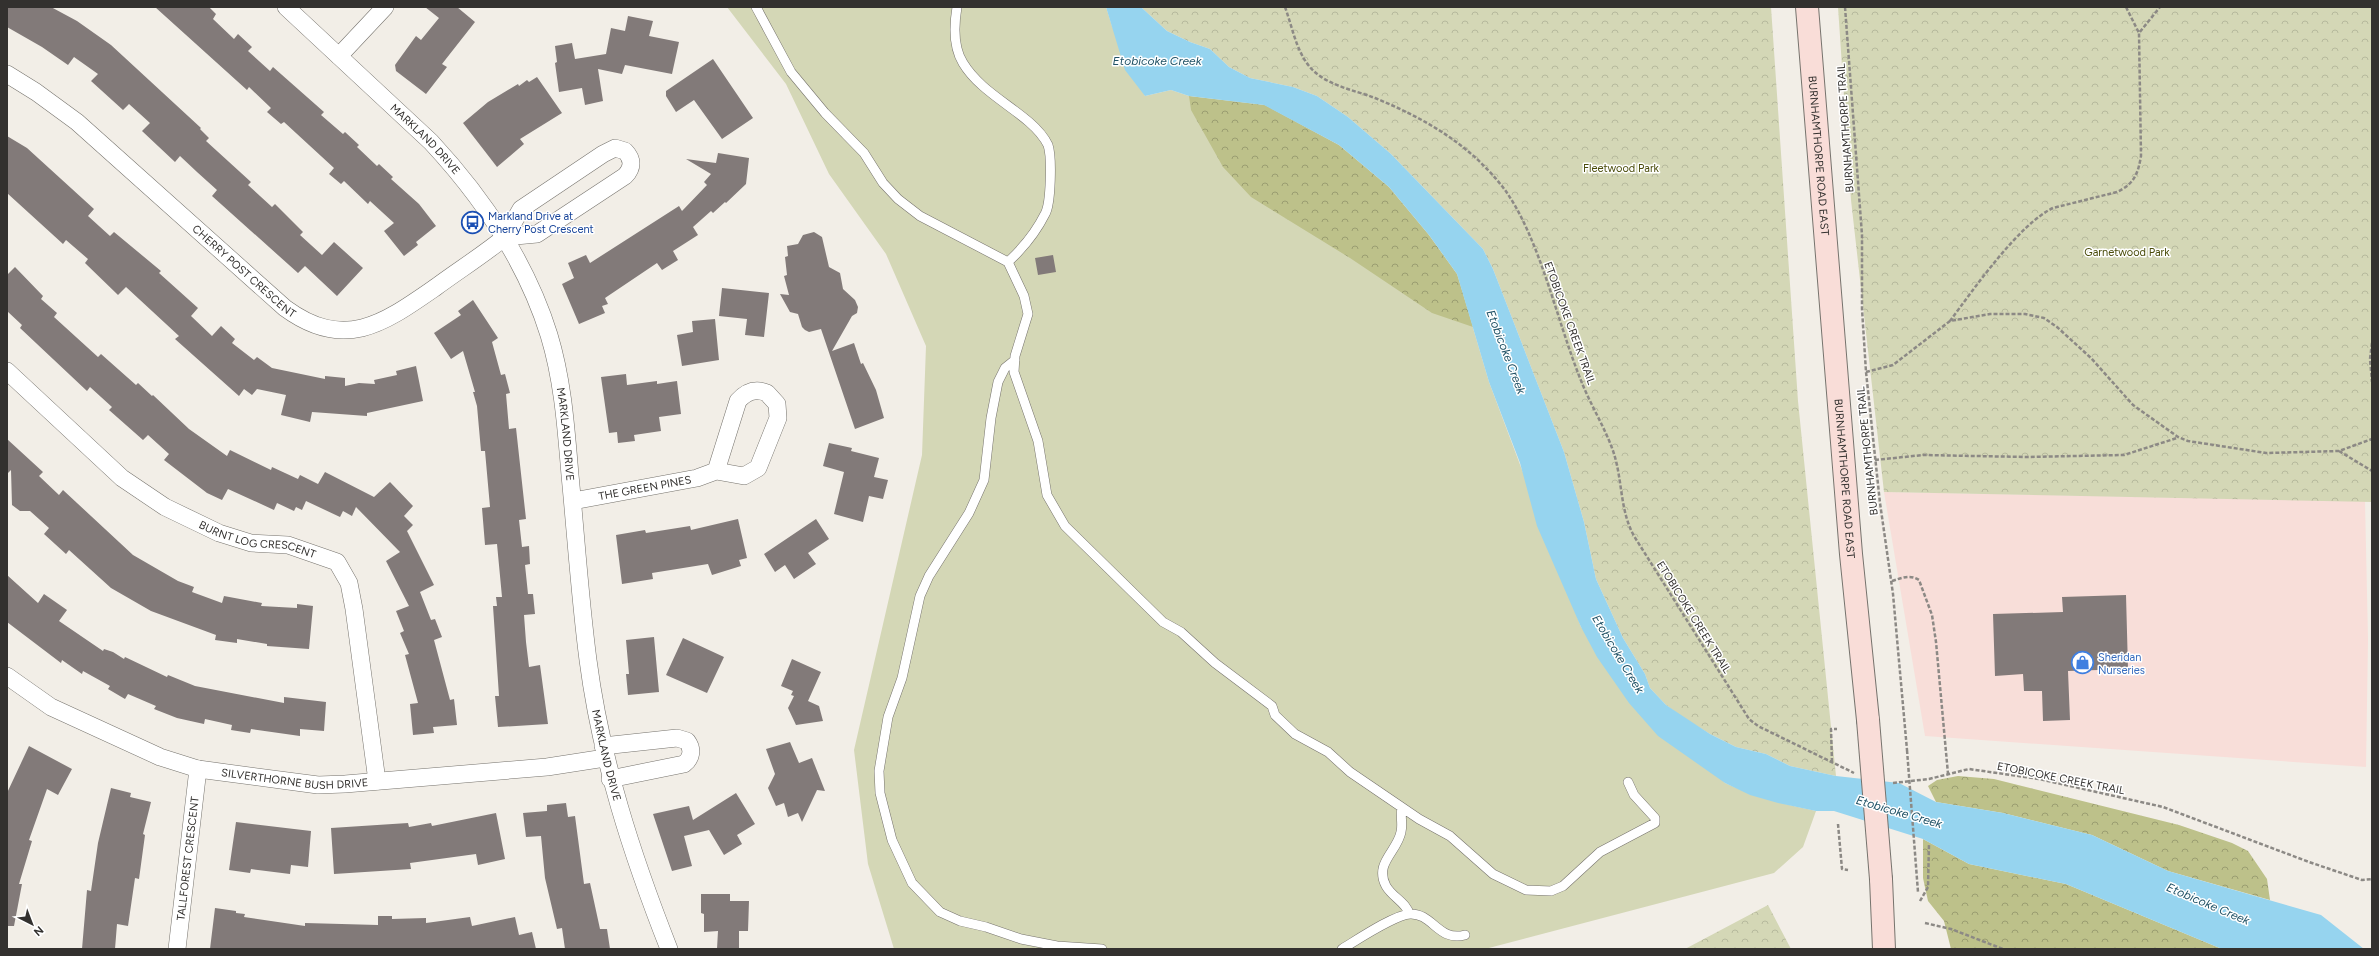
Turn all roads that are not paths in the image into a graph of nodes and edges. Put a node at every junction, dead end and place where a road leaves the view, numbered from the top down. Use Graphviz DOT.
graph roads {
  1 [pos="286,7"];
  2 [pos="385,7"];
  3 [pos="756,7"];
  4 [pos="957,7"];
  5 [pos="1807,7"];
  6 [pos="339,56"];
  7 [pos="7,74"];
  8 [pos="505,237"];
  9 [pos="1008,262"];
  10 [pos="1015,360"];
  11 [pos="7,371"];
  12 [pos="716,471"];
  13 [pos="573,501"];
  14 [pos="7,676"];
  15 [pos="604,752"];
  16 [pos="198,769"];
  17 [pos="610,779"];
  18 [pos="377,781"];
  19 [pos="1628,782"];
  20 [pos="1402,808"];
  21 [pos="1409,914"];
  22 [pos="1465,935"];
  23 [pos="177,949"];
  24 [pos="670,949"];
  25 [pos="1102,949"];
  26 [pos="1342,949"];
  27 [pos="1884,949"];
  1 -- 6 [label="street, MARKLAND DRIVE"];
  2 -- 6 [label="street"];
  3 -- 9 [label="lane"];
  4 -- 9 [label="lane"];
  5 -- 27 [label="main road, BURNHAMTHORPE ROAD EAST, bridge"];
  6 -- 8 [label="street, MARKLAND DRIVE"];
  7 -- 8 [label="street, CHERRY POST CRESCENT"];
  8 -- 8 [label="street"];
  8 -- 13 [label="street, MARKLAND DRIVE"];
  9 -- 10 [label="lane"];
  10 -- 20 [label="lane"];
  10 -- 25 [label="lane"];
  11 -- 18 [label="street, BURNT LOG CRESCENT"];
  12 -- 12 [label="street"];
  12 -- 13 [label="street, THE GREEN PINES"];
  13 -- 15 [label="street, MARKLAND DRIVE"];
  14 -- 16 [label="street, SILVERTHORNE BUSH DRIVE"];
  15 -- 17 [label="street, MARKLAND DRIVE"];
  15 -- 17 [label="street, SILVERTHORNE BUSH DRIVE"];
  15 -- 18 [label="street, SILVERTHORNE BUSH DRIVE"];
  16 -- 18 [label="street, SILVERTHORNE BUSH DRIVE"];
  16 -- 23 [label="street, TALLFOREST CRESCENT"];
  17 -- 24 [label="street, MARKLAND DRIVE"];
  19 -- 20 [label="lane"];
  20 -- 21 [label="lane"];
  21 -- 22 [label="lane"];
  21 -- 26 [label="lane"];
}
